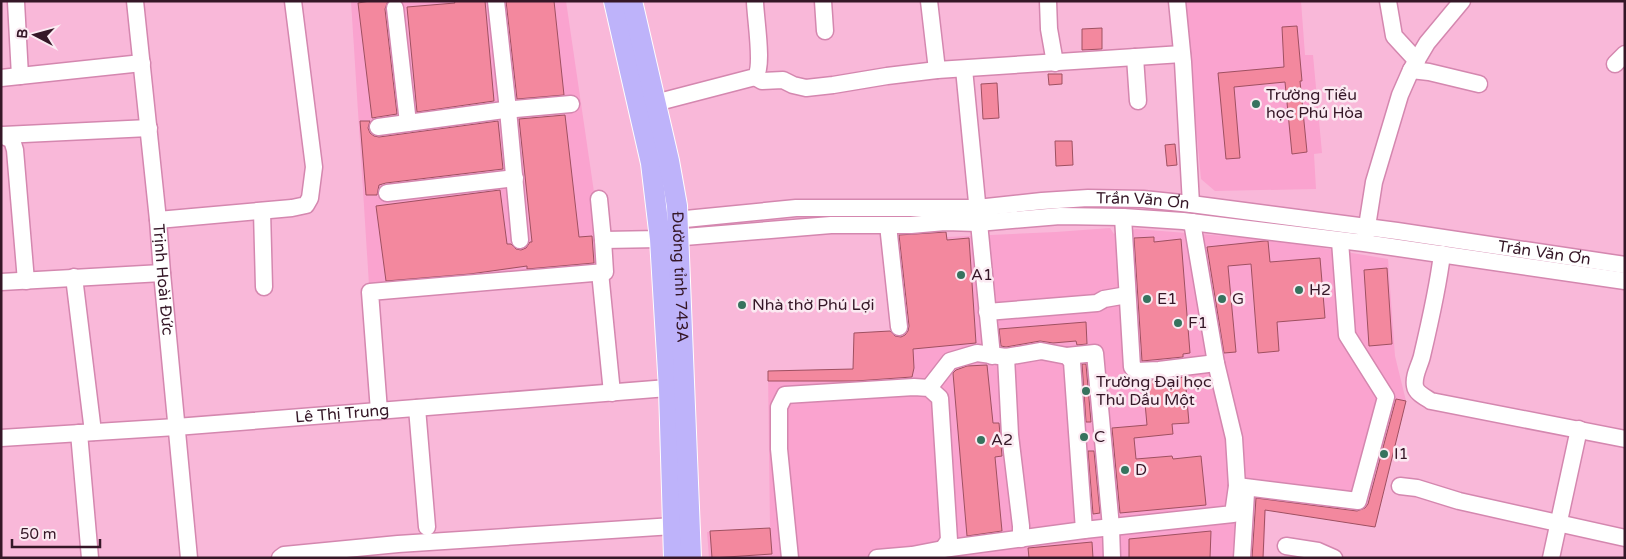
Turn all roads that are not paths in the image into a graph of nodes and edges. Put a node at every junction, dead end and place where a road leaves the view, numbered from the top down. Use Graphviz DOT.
graph roads {
  1 [pos="24,1"];
  2 [pos="136,1"];
  3 [pos="293,1"];
  4 [pos="496,1"];
  5 [pos="614,1"];
  6 [pos="632,1"];
  7 [pos="755,1"];
  8 [pos="823,1"];
  9 [pos="928,1"];
  10 [pos="1048,1"];
  11 [pos="1177,1"];
  12 [pos="1388,1"];
  13 [pos="1462,1"];
  14 [pos="16,2"];
  15 [pos="1,3"];
  16 [pos="395,8"];
  17 [pos="824,31"];
  18 [pos="1182,54"];
  19 [pos="1135,57"];
  20 [pos="142,63"];
  21 [pos="1056,63"];
  22 [pos="1414,66"];
  23 [pos="964,68"];
  24 [pos="937,70"];
  25 [pos="20,76"];
  26 [pos="755,77"];
  27 [pos="1,78"];
  28 [pos="1479,84"];
  29 [pos="1138,101"];
  30 [pos="655,102"];
  31 [pos="571,104"];
  32 [pos="508,110"];
  33 [pos="408,123"];
  34 [pos="378,127"];
  35 [pos="149,128"];
  36 [pos="2,135"];
  37 [pos="515,178"];
  38 [pos="387,193"];
  39 [pos="599,199"];
  40 [pos="1191,204"];
  41 [pos="262,211"];
  42 [pos="977,215"];
  43 [pos="1123,217"];
  44 [pos="158,220"];
  45 [pos="1192,222"];
  46 [pos="888,225"];
  47 [pos="669,229"];
  48 [pos="1366,236"];
  49 [pos="520,240"];
  50 [pos="603,240"];
  51 [pos="1340,240"];
  52 [pos="1442,254"];
  53 [pos="1625,265"];
  54 [pos="600,272"];
  55 [pos="162,273"];
  56 [pos="74,277"];
  57 [pos="26,281"];
  58 [pos="1625,281"];
  59 [pos="1,282"];
  60 [pos="264,287"];
  61 [pos="1127,295"];
  62 [pos="987,312"];
  63 [pos="899,327"];
  64 [pos="999,356"];
  65 [pos="1067,356"];
  66 [pos="1216,363"];
  67 [pos="677,388"];
  68 [pos="929,388"];
  69 [pos="612,393"];
  70 [pos="417,408"];
  71 [pos="379,411"];
  72 [pos="176,427"];
  73 [pos="1578,429"];
  74 [pos="86,433"];
  75 [pos="1,438"];
  76 [pos="1625,439"];
  77 [pos="1400,486"];
  78 [pos="1241,487"];
  79 [pos="1560,523"];
  80 [pos="673,526"];
  81 [pos="427,527"];
  82 [pos="1111,527"];
  83 [pos="1084,530"];
  84 [pos="1625,538"];
  85 [pos="1021,539"];
  86 [pos="1286,546"];
  87 [pos="943,549"];
  88 [pos="90,558"];
  89 [pos="189,558"];
  90 [pos="280,558"];
  91 [pos="674,558"];
  92 [pos="691,558"];
  93 [pos="790,558"];
  94 [pos="877,558"];
  95 [pos="1112,558"];
  96 [pos="1242,558"];
  97 [pos="1334,558"];
  98 [pos="1551,558"];
  1 -- 14 [label="street"];
  2 -- 20 [label="street, Trịnh Hoài Đức"];
  3 -- 41 [label="street"];
  4 -- 32 [label="street"];
  5 -- 47 [label="main road, Đường tỉnh 743A"];
  6 -- 30 [label="main road, Đường tỉnh 743A"];
  7 -- 26 [label="street"];
  8 -- 17 [label="street"];
  9 -- 24 [label="street"];
  10 -- 21 [label="street"];
  11 -- 18 [label="street"];
  12 -- 22 [label="street"];
  13 -- 22 [label="street"];
  14 -- 15 [label="street"];
  14 -- 25 [label="street"];
  16 -- 33 [label="street"];
  18 -- 19 [label="street"];
  18 -- 40 [label="street"];
  19 -- 21 [label="street"];
  19 -- 29 [label="street"];
  20 -- 25 [label="street"];
  20 -- 35 [label="street, Trịnh Hoài Đức"];
  21 -- 23 [label="street"];
  22 -- 28 [label="street"];
  22 -- 48 [label="street"];
  23 -- 24 [label="street"];
  23 -- 42 [label="street"];
  24 -- 26 [label="street"];
  25 -- 27 [label="street"];
  26 -- 30 [label="street"];
  30 -- 47 [label="main road, Đường tỉnh 743A"];
  31 -- 32 [label="street"];
  32 -- 33 [label="street"];
  32 -- 37 [label="street"];
  33 -- 34 [label="street"];
  35 -- 36 [label="street"];
  35 -- 44 [label="street, Trịnh Hoài Đức"];
  36 -- 57 [label="street"];
  37 -- 38 [label="street"];
  37 -- 49 [label="street"];
  39 -- 50 [label="street"];
  40 -- 42 [label="street, Trần Văn Ơn"];
  40 -- 48 [label="street, Trần Văn Ơn"];
  41 -- 44 [label="street"];
  41 -- 60 [label="street"];
  42 -- 43 [label="street, Trần Văn Ơn"];
  42 -- 46 [label="street, Trần Văn Ơn"];
  42 -- 47 [label="street, Trần Văn Ơn"];
  42 -- 62 [label="street"];
  43 -- 45 [label="street, Trần Văn Ơn"];
  43 -- 61 [label="street"];
  44 -- 55 [label="street, Trịnh Hoài Đức"];
  45 -- 51 [label="street, Trần Văn Ơn"];
  45 -- 66 [label="street"];
  46 -- 47 [label="street, Trần Văn Ơn"];
  46 -- 63 [label="street"];
  47 -- 50 [label="street"];
  47 -- 67 [label="main road, Đường tỉnh 743A"];
  48 -- 51 [label="street, Trần Văn Ơn"];
  48 -- 52 [label="street, Trần Văn Ơn"];
  48 -- 53 [label="street, Trần Văn Ơn"];
  50 -- 54 [label="street"];
  51 -- 78 [label="street"];
  52 -- 58 [label="street, Trần Văn Ơn"];
  52 -- 73 [label="street"];
  54 -- 69 [label="street"];
  54 -- 71 [label="street"];
  55 -- 56 [label="street"];
  55 -- 72 [label="street, Trịnh Hoài Đức"];
  56 -- 57 [label="street"];
  56 -- 74 [label="street"];
  57 -- 59 [label="street"];
  61 -- 62 [label="street"];
  61 -- 66 [label="street"];
  62 -- 64 [label="street"];
  64 -- 65 [label="street"];
  64 -- 68 [label="street"];
  64 -- 85 [label="street"];
  65 -- 82 [label="street"];
  65 -- 83 [label="street"];
  66 -- 78 [label="street"];
  67 -- 69 [label="street, Lê Thị Trung"];
  67 -- 80 [label="main road, Đường tỉnh 743A"];
  67 -- 92 [label="main road, Đường tỉnh 743A"];
  68 -- 87 [label="street"];
  68 -- 93 [label="street"];
  69 -- 70 [label="street, Lê Thị Trung"];
  70 -- 71 [label="street, Lê Thị Trung"];
  70 -- 81 [label="street"];
  71 -- 72 [label="street, Lê Thị Trung"];
  72 -- 74 [label="street, Lê Thị Trung"];
  72 -- 89 [label="street, Trịnh Hoài Đức"];
  73 -- 76 [label="street"];
  73 -- 79 [label="street"];
  74 -- 75 [label="street, Lê Thị Trung"];
  74 -- 88 [label="street"];
  77 -- 79 [label="street"];
  78 -- 82 [label="street"];
  78 -- 96 [label="street"];
  79 -- 84 [label="street"];
  79 -- 98 [label="street"];
  80 -- 90 [label="street"];
  80 -- 91 [label="main road, Đường tỉnh 743A"];
  82 -- 83 [label="street"];
  82 -- 95 [label="street"];
  83 -- 85 [label="street"];
  85 -- 87 [label="street"];
  86 -- 97 [label="street"];
  87 -- 94 [label="street"];
}
